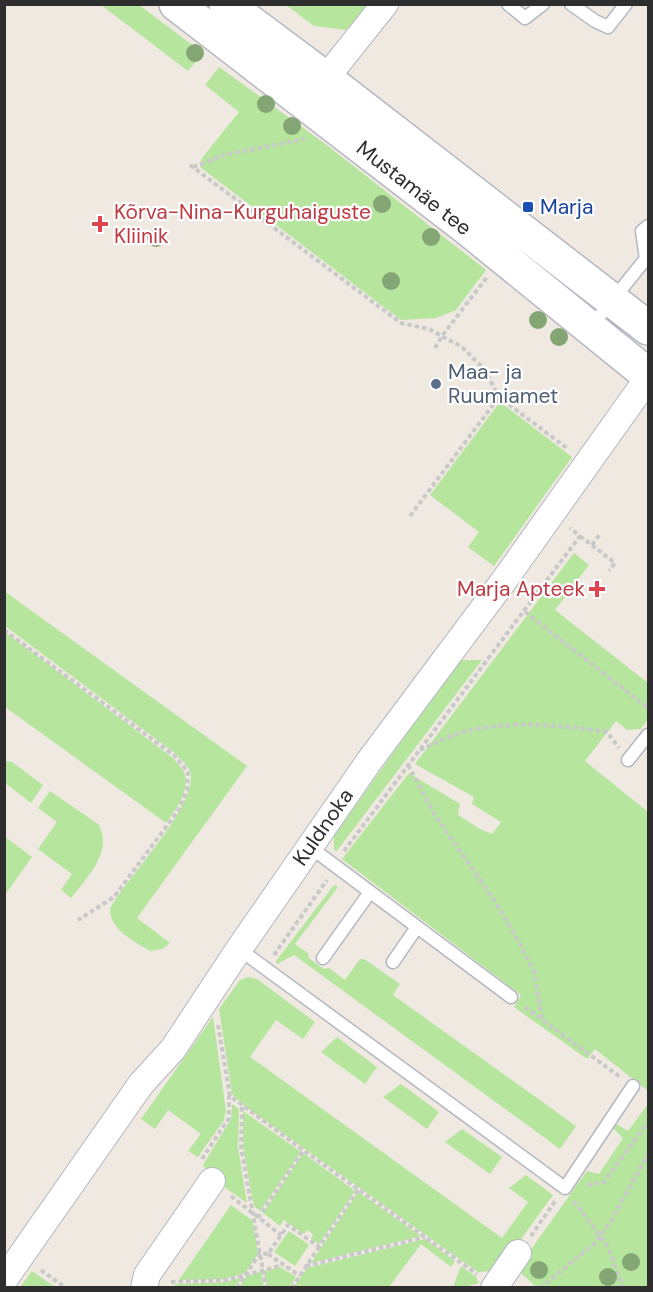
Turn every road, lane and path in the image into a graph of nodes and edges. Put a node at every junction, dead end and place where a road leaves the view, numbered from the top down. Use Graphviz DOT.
graph roads {
  1 [pos="176,4"];
  2 [pos="226,4"];
  3 [pos="385,4"];
  4 [pos="508,4"];
  5 [pos="543,4"];
  6 [pos="571,4"];
  7 [pos="626,4"];
  8 [pos="316,91"];
  9 [pos="307,139"];
  10 [pos="648,226"];
  11 [pos="648,259"];
  12 [pos="493,270"];
  13 [pos="613,300"];
  14 [pos="590,328"];
  15 [pos="648,328"];
  16 [pos="442,336"];
  17 [pos="435,348"];
  18 [pos="648,377"];
  19 [pos="499,397"];
  20 [pos="588,464"];
  21 [pos="410,516"];
  22 [pos="600,534"];
  23 [pos="580,536"];
  24 [pos="592,545"];
  25 [pos="609,571"];
  26 [pos="4,630"];
  27 [pos="648,708"];
  28 [pos="648,735"];
  29 [pos="420,750"];
  30 [pos="628,760"];
  31 [pos="408,765"];
  32 [pos="310,847"];
  33 [pos="334,866"];
  34 [pos="370,892"];
  35 [pos="78,920"];
  36 [pos="417,927"];
  37 [pos="239,949"];
  38 [pos="323,958"];
  39 [pos="393,962"];
  40 [pos="264,967"];
  41 [pos="511,997"];
  42 [pos="208,1013"];
  43 [pos="542,1019"];
  44 [pos="633,1086"];
  45 [pos="230,1096"];
  46 [pos="242,1107"];
  47 [pos="648,1122"];
  48 [pos="303,1150"];
  49 [pos="648,1154"];
  50 [pos="212,1181"];
  51 [pos="565,1188"];
  52 [pos="358,1190"];
  53 [pos="253,1213"];
  54 [pos="258,1218"];
  55 [pos="281,1235"];
  56 [pos="599,1235"];
  57 [pos="426,1237"];
  58 [pos="319,1247"];
  59 [pos="260,1253"];
  60 [pos="518,1253"];
  61 [pos="268,1254"];
  62 [pos="33,1264"];
  63 [pos="282,1265"];
  64 [pos="306,1266"];
  65 [pos="263,1270"];
  66 [pos="246,1274"];
  67 [pos="300,1276"];
  68 [pos="4,1280"];
  69 [pos="146,1281"];
  70 [pos="66,1287"];
  71 [pos="237,1287"];
  72 [pos="266,1287"];
  73 [pos="292,1287"];
  74 [pos="494,1287"];
  75 [pos="540,1287"];
  76 [pos="623,1287"];
  1 -- 8 [label="main road, Mustamäe tee"];
  2 -- 8 [label="main road, Mustamäe tee"];
  3 -- 8 [label="street"];
  4 -- 5 [label="lane"];
  6 -- 7 [label="lane"];
  8 -- 13 [label="main road, Mustamäe tee"];
  8 -- 14 [label="main road, Mustamäe tee"];
  9 -- 16 [label="path"];
  10 -- 11 [label="lane"];
  11 -- 13 [label="lane"];
  12 -- 16 [label="path"];
  13 -- 14 [label="lane"];
  13 -- 15 [label="main road, Mustamäe tee"];
  14 -- 18 [label="main road, Mustamäe tee"];
  16 -- 17 [label="path"];
  16 -- 19 [label="path"];
  18 -- 20 [label="street, Kuldnoka"];
  19 -- 20 [label="path"];
  19 -- 21 [label="path"];
  20 -- 32 [label="street, Kuldnoka"];
  22 -- 24 [label="path"];
  23 -- 24 [label="path"];
  24 -- 25 [label="path"];
  26 -- 35 [label="path"];
  27 -- 29 [label="path"];
  28 -- 30 [label="lane"];
  29 -- 30 [label="path"];
  29 -- 31 [label="path"];
  31 -- 33 [label="path"];
  31 -- 43 [label="path"];
  32 -- 33 [label="lane"];
  32 -- 37 [label="street, Kuldnoka"];
  33 -- 34 [label="lane"];
  33 -- 40 [label="path"];
  34 -- 36 [label="lane"];
  34 -- 38 [label="lane"];
  36 -- 39 [label="lane"];
  36 -- 41 [label="lane"];
  37 -- 40 [label="lane"];
  37 -- 42 [label="street, Kuldnoka"];
  40 -- 51 [label="lane"];
  41 -- 43 [label="path"];
  42 -- 45 [label="path"];
  42 -- 68 [label="street, Kuldnoka"];
  43 -- 44 [label="path"];
  44 -- 51 [label="lane"];
  45 -- 46 [label="path"];
  45 -- 50 [label="path"];
  46 -- 48 [label="path"];
  46 -- 53 [label="path"];
  47 -- 51 [label="path"];
  48 -- 52 [label="path"];
  48 -- 54 [label="path"];
  49 -- 56 [label="path"];
  50 -- 53 [label="path"];
  50 -- 69 [label="street"];
  51 -- 56 [label="path"];
  51 -- 60 [label="path"];
  52 -- 57 [label="path"];
  52 -- 58 [label="path"];
  53 -- 54 [label="path"];
  53 -- 59 [label="path"];
  54 -- 55 [label="path"];
  55 -- 58 [label="path"];
  55 -- 61 [label="path"];
  56 -- 75 [label="path"];
  56 -- 76 [label="path"];
  57 -- 64 [label="path"];
  57 -- 74 [label="path"];
  58 -- 64 [label="path"];
  59 -- 61 [label="path"];
  59 -- 65 [label="path"];
  59 -- 66 [label="path"];
  60 -- 74 [label="street"];
  61 -- 63 [label="path"];
  62 -- 70 [label="path"];
  63 -- 65 [label="path"];
  63 -- 67 [label="path"];
  64 -- 67 [label="path"];
  65 -- 66 [label="path"];
  65 -- 72 [label="path"];
  66 -- 69 [label="path"];
  66 -- 71 [label="path"];
  67 -- 73 [label="path"];
}
